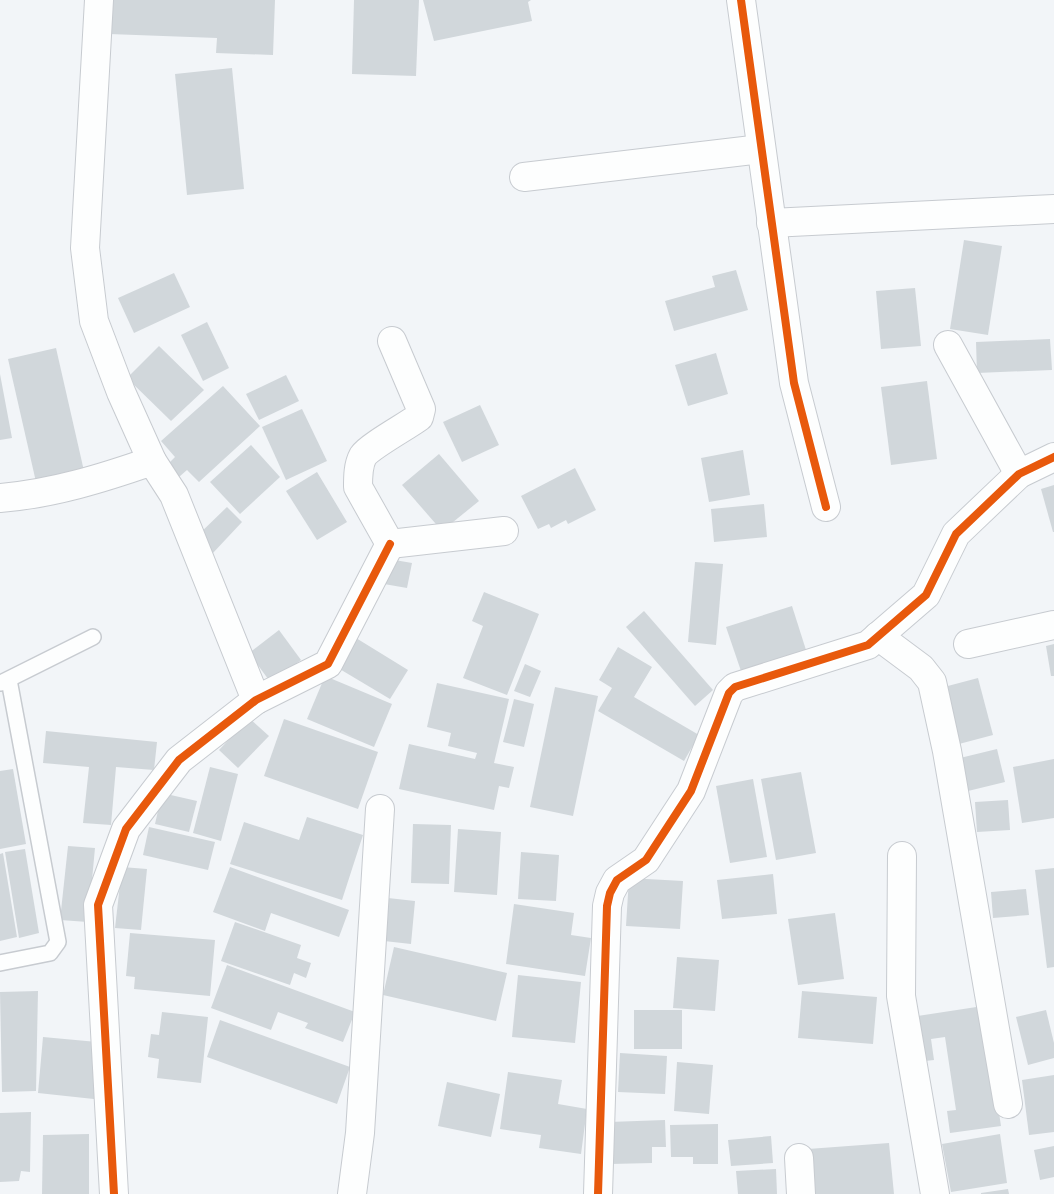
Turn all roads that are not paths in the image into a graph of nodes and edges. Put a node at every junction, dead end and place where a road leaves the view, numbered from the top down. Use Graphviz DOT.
graph roads {
  1 [pos="99,0"];
  2 [pos="741,0"];
  3 [pos="761,149"];
  4 [pos="524,177"];
  5 [pos="1054,209"];
  6 [pos="771,223"];
  7 [pos="392,341"];
  8 [pos="948,345"];
  9 [pos="1054,457"];
  10 [pos="152,461"];
  11 [pos="1019,474"];
  12 [pos="0,498"];
  13 [pos="826,507"];
  14 [pos="504,531"];
  15 [pos="390,544"];
  16 [pos="1054,625"];
  17 [pos="878,636"];
  18 [pos="93,638"];
  19 [pos="968,644"];
  20 [pos="4,682"];
  21 [pos="256,700"];
  22 [pos="380,809"];
  23 [pos="902,856"];
  24 [pos="0,963"];
  25 [pos="1008,1104"];
  26 [pos="799,1158"];
  27 [pos="114,1194"];
  28 [pos="352,1194"];
  29 [pos="598,1194"];
  30 [pos="802,1194"];
  31 [pos="935,1194"];
  1 -- 10 [label="street"];
  2 -- 3 [label="street"];
  3 -- 4 [label="street"];
  3 -- 6 [label="street"];
  5 -- 6 [label="street"];
  6 -- 13 [label="street"];
  7 -- 15 [label="street"];
  8 -- 11 [label="street"];
  9 -- 11 [label="street"];
  10 -- 12 [label="street"];
  10 -- 21 [label="street"];
  11 -- 17 [label="street"];
  14 -- 15 [label="street"];
  15 -- 21 [label="street"];
  16 -- 19 [label="street"];
  17 -- 25 [label="street"];
  17 -- 29 [label="street"];
  18 -- 20 [label="lane"];
  20 -- 24 [label="lane"];
  21 -- 27 [label="street"];
  22 -- 28 [label="street"];
  23 -- 31 [label="street"];
  26 -- 30 [label="street"];
}
